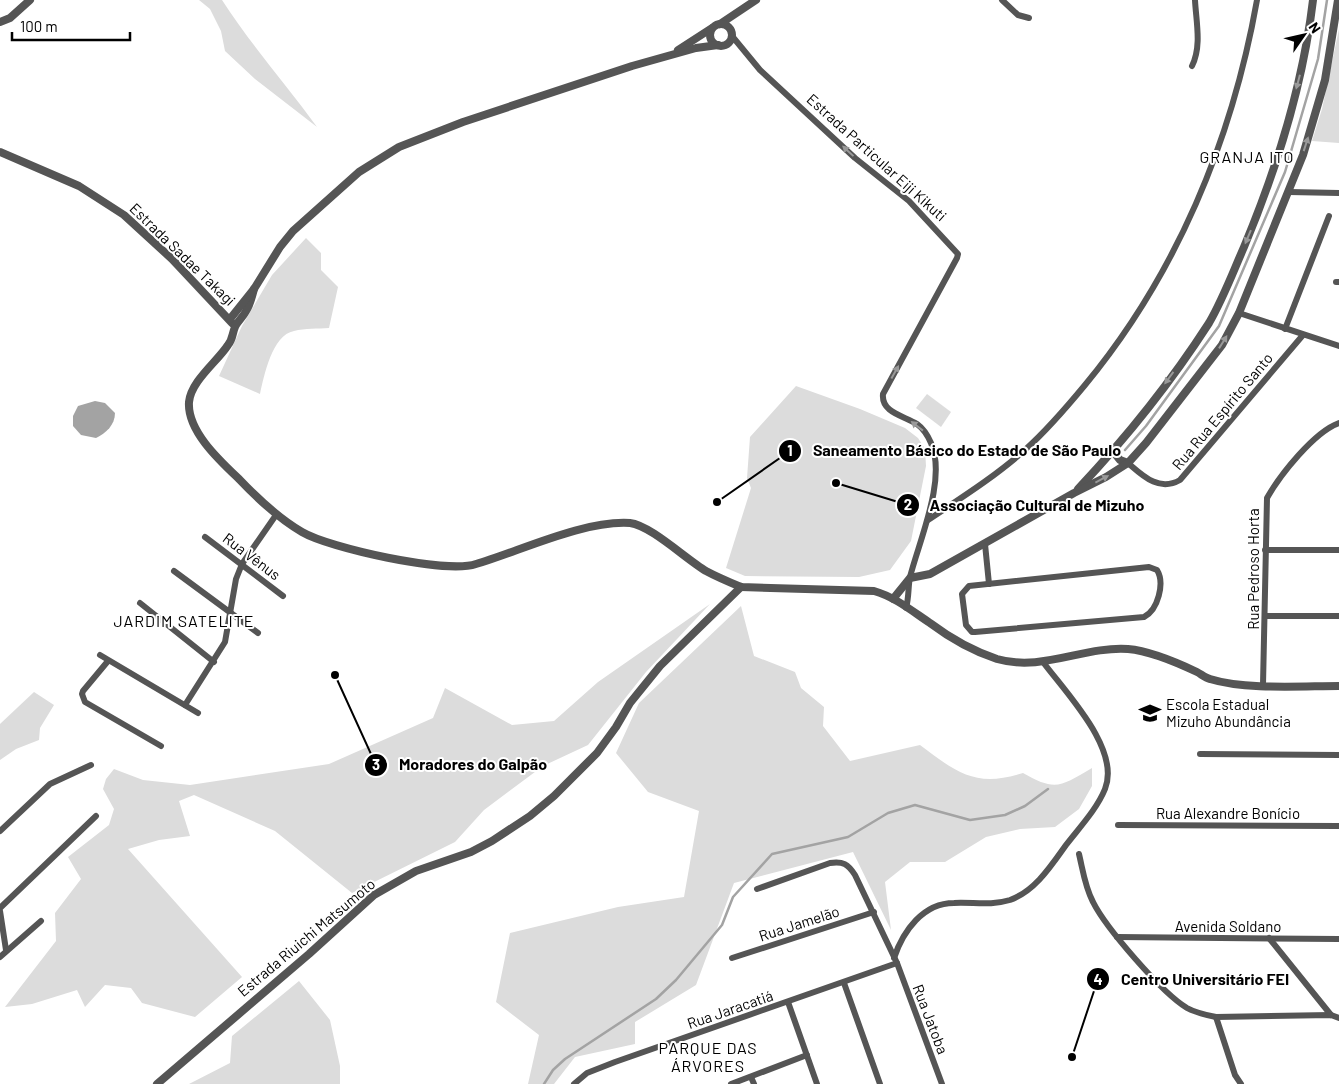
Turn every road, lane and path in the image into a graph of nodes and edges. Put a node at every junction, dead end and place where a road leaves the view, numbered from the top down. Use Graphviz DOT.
graph roads {
  1 [pos="30,0"];
  2 [pos="756,0"];
  3 [pos="1002,0"];
  4 [pos="1195,0"];
  5 [pos="1257,0"];
  6 [pos="1314,0"];
  7 [pos="1338,0"];
  8 [pos="738,13"];
  9 [pos="1029,18"];
  10 [pos="0,22"];
  11 [pos="716,26"];
  12 [pos="732,33"];
  13 [pos="718,45"];
  14 [pos="668,56"];
  15 [pos="1192,66"];
  16 [pos="0,152"];
  17 [pos="1289,192"];
  18 [pos="1339,192"];
  19 [pos="1329,216"];
  20 [pos="254,289"];
  21 [pos="1239,313"];
  22 [pos="230,319"];
  23 [pos="235,327"];
  24 [pos="1285,329"];
  25 [pos="1303,336"];
  26 [pos="1339,346"];
  27 [pos="1339,423"];
  28 [pos="1118,445"];
  29 [pos="1128,463"];
  30 [pos="1074,493"];
  31 [pos="276,515"];
  32 [pos="928,520"];
  33 [pos="205,537"];
  34 [pos="985,544"];
  35 [pos="1265,550"];
  36 [pos="1339,550"];
  37 [pos="242,564"];
  38 [pos="174,572"];
  39 [pos="910,578"];
  40 [pos="989,584"];
  41 [pos="741,586"];
  42 [pos="283,596"];
  43 [pos="893,599"];
  44 [pos="140,604"];
  45 [pos="906,608"];
  46 [pos="230,612"];
  47 [pos="1265,616"];
  48 [pos="1339,616"];
  49 [pos="258,633"];
  50 [pos="100,655"];
  51 [pos="108,660"];
  52 [pos="214,662"];
  53 [pos="1043,662"];
  54 [pos="1263,685"];
  55 [pos="1339,686"];
  56 [pos="186,706"];
  57 [pos="198,713"];
  58 [pos="161,746"];
  59 [pos="1200,754"];
  60 [pos="1339,755"];
  61 [pos="91,765"];
  62 [pos="96,816"];
  63 [pos="1118,825"];
  64 [pos="1339,826"];
  65 [pos="0,831"];
  66 [pos="1079,854"];
  67 [pos="757,889"];
  68 [pos="0,910"];
  69 [pos="874,912"];
  70 [pos="41,922"];
  71 [pos="1117,937"];
  72 [pos="1270,938"];
  73 [pos="1339,938"];
  74 [pos="6,950"];
  75 [pos="0,957"];
  76 [pos="732,958"];
  77 [pos="896,961"];
  78 [pos="844,983"];
  79 [pos="788,1002"];
  80 [pos="1331,1015"];
  81 [pos="1216,1017"];
  82 [pos="1339,1018"];
  83 [pos="807,1055"];
  84 [pos="751,1076"];
  85 [pos="157,1084"];
  86 [pos="574,1084"];
  87 [pos="731,1084"];
  88 [pos="754,1084"];
  89 [pos="817,1084"];
  90 [pos="880,1084"];
  91 [pos="942,1084"];
  92 [pos="1241,1084"];
  1 -- 10 [label="street"];
  2 -- 8 [label="street"];
  3 -- 9 [label="street"];
  4 -- 15 [label="street"];
  5 -- 32 [label="street"];
  6 -- 28 [label="street, one-way"];
  17 -- 7 [label="street, one-way"];
  8 -- 11 [label="street"];
  8 -- 12 [label="street"];
  11 -- 12 [label="street"];
  11 -- 13 [label="street"];
  11 -- 14 [label="street"];
  12 -- 13 [label="street"];
  32 -- 12 [label="street, Estrada Particular Eiji Kikuti, one-way"];
  13 -- 14 [label="street"];
  14 -- 20 [label="street"];
  16 -- 22 [label="street, Estrada Sadae Takagi"];
  17 -- 18 [label="street"];
  17 -- 21 [label="street"];
  19 -- 24 [label="street"];
  20 -- 22 [label="street"];
  20 -- 23 [label="street"];
  21 -- 24 [label="street"];
  29 -- 21 [label="street, one-way"];
  22 -- 23 [label="street, Estrada Sadae Takagi"];
  23 -- 31 [label="street"];
  24 -- 25 [label="street"];
  25 -- 26 [label="street"];
  25 -- 29 [label="street, Rua Rua Espírito Santo"];
  27 -- 35 [label="street, Rua Pedroso Horta"];
  28 -- 29 [label="street"];
  28 -- 30 [label="street"];
  30 -- 29 [label="street, one-way"];
  30 -- 34 [label="street"];
  31 -- 37 [label="street"];
  31 -- 41 [label="street"];
  32 -- 39 [label="street"];
  33 -- 37 [label="street, Rua Vênus"];
  34 -- 39 [label="street"];
  34 -- 40 [label="street"];
  35 -- 36 [label="street"];
  35 -- 47 [label="street, Rua Pedroso Horta"];
  37 -- 42 [label="street, Rua Vênus"];
  37 -- 46 [label="street"];
  38 -- 46 [label="street"];
  39 -- 43 [label="street"];
  39 -- 45 [label="street"];
  40 -- 40 [label="street"];
  41 -- 43 [label="street"];
  41 -- 85 [label="street, Estrada Riuichi Matsumoto"];
  43 -- 45 [label="street"];
  44 -- 52 [label="street"];
  45 -- 53 [label="street"];
  46 -- 49 [label="street"];
  46 -- 52 [label="street"];
  47 -- 48 [label="street"];
  47 -- 54 [label="street, Rua Pedroso Horta"];
  50 -- 51 [label="street"];
  51 -- 56 [label="street"];
  51 -- 58 [label="street"];
  52 -- 56 [label="street"];
  53 -- 54 [label="street"];
  53 -- 77 [label="street"];
  54 -- 55 [label="street"];
  56 -- 57 [label="street"];
  59 -- 60 [label="street"];
  61 -- 65 [label="street"];
  62 -- 68 [label="street"];
  63 -- 64 [label="street, Rua Alexandre Bonício"];
  66 -- 71 [label="street"];
  67 -- 69 [label="street, Rua Jatoba"];
  68 -- 74 [label="street"];
  69 -- 76 [label="street, Rua Jamelão"];
  69 -- 77 [label="street, Rua Jatoba"];
  70 -- 74 [label="street"];
  71 -- 72 [label="street, Avenida Soldano"];
  71 -- 81 [label="street"];
  72 -- 73 [label="street, Avenida Soldano"];
  72 -- 80 [label="street"];
  74 -- 75 [label="street"];
  77 -- 78 [label="street, Rua Jaracatiá"];
  77 -- 91 [label="street, Rua Jatoba"];
  78 -- 79 [label="street, Rua Jaracatiá"];
  78 -- 90 [label="street"];
  79 -- 83 [label="street"];
  79 -- 86 [label="street, Rua Jaracatiá"];
  80 -- 81 [label="street"];
  80 -- 82 [label="street"];
  81 -- 92 [label="street"];
  83 -- 84 [label="street"];
  83 -- 89 [label="street"];
  84 -- 87 [label="street"];
  84 -- 88 [label="street"];
}
